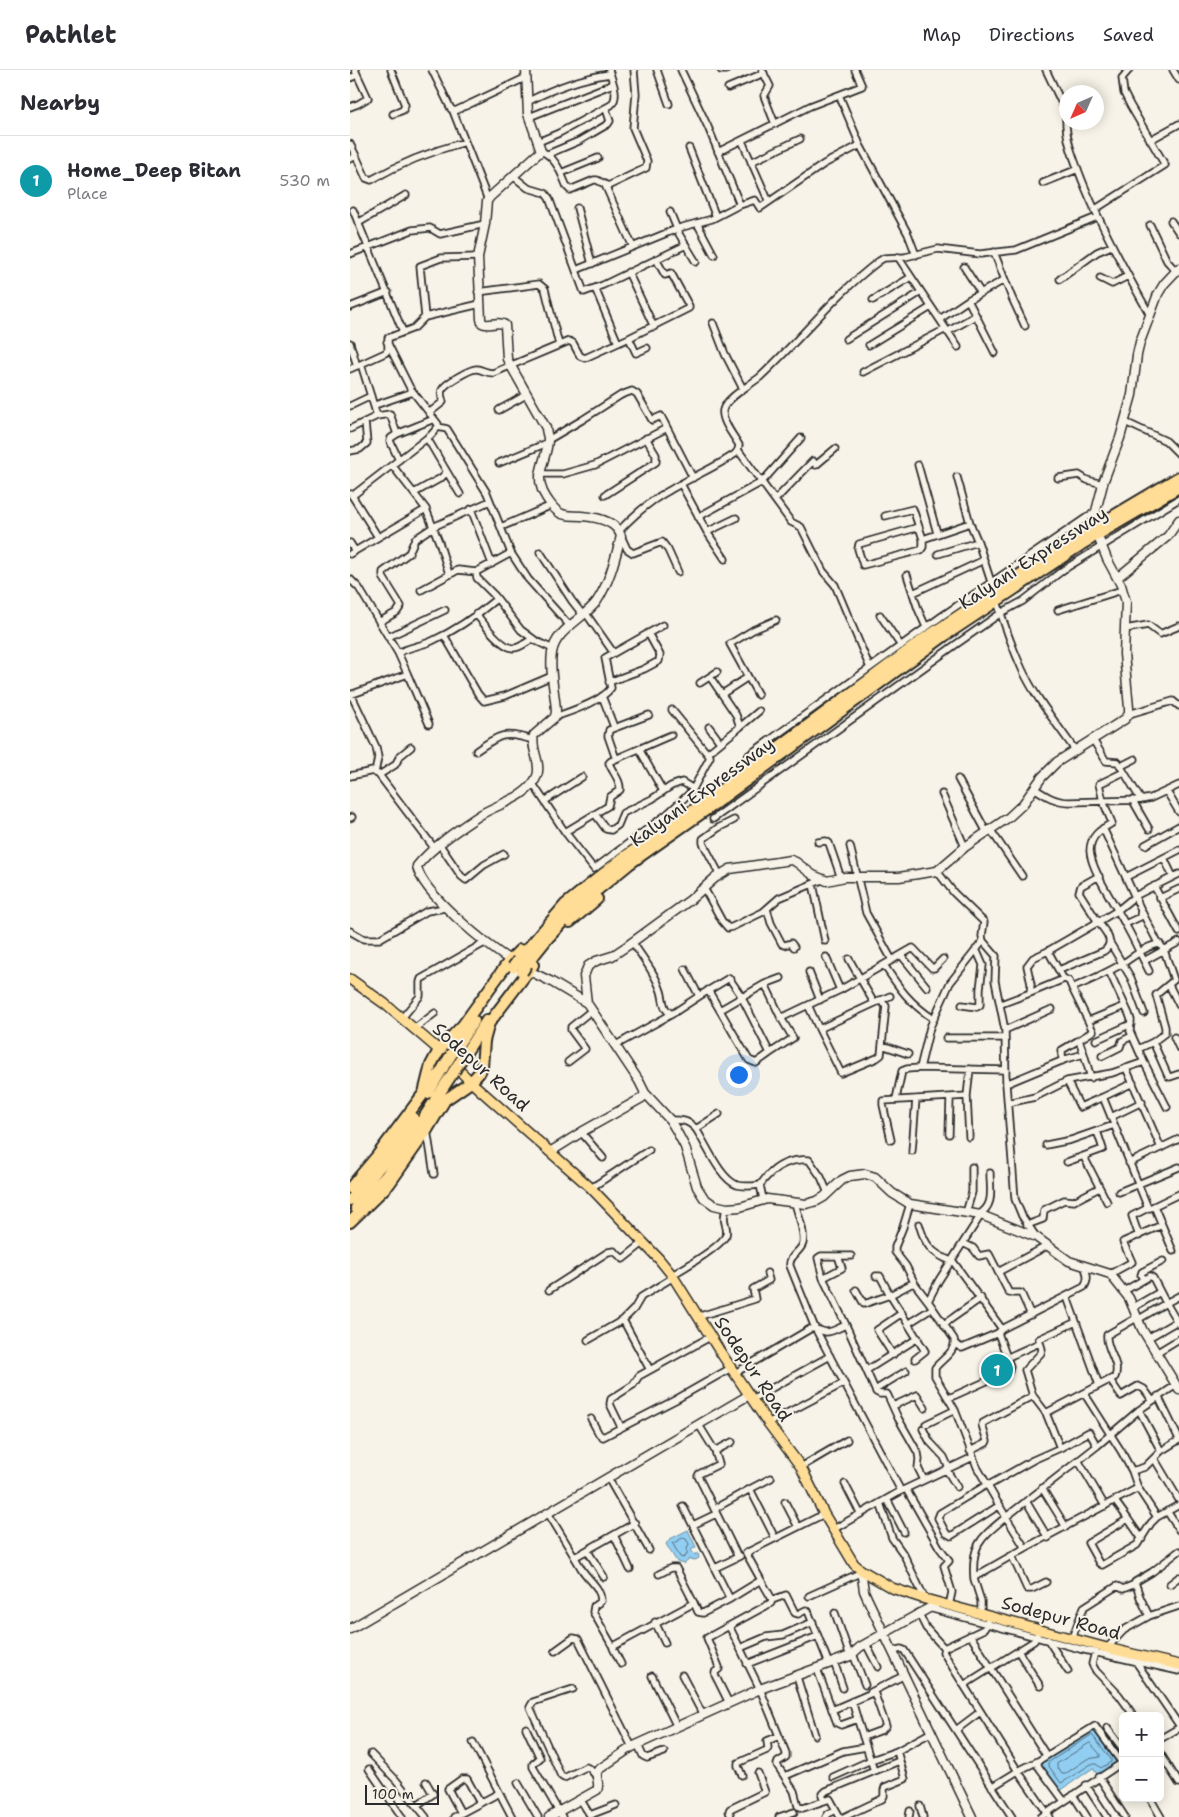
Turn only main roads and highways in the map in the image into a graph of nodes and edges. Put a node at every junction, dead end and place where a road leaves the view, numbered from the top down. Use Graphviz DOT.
graph roads {
  1 [pos="1179,478"];
  2 [pos="1179,487"];
  3 [pos="1097,530"];
  4 [pos="995,595"];
  5 [pos="626,861"];
  6 [pos="520,966"];
  7 [pos="350,979"];
  8 [pos="439,1050"];
  9 [pos="471,1082"];
  10 [pos="350,1188"];
  11 [pos="350,1200"];
  12 [pos="350,1213"];
  13 [pos="350,1222"];
  14 [pos="1178,1665"];
  1 -- 3 [label="highway, Kalyani Expressway"];
  2 -- 3 [label="highway, Kalyani Expressway"];
  3 -- 4 [label="highway, Kalyani Expressway"];
  4 -- 5 [label="highway, Kalyani Expressway"];
  4 -- 5 [label="highway, Kalyani Expressway"];
  5 -- 6 [label="highway"];
  5 -- 6 [label="highway, Kalyani Expressway"];
  6 -- 8 [label="highway, Kalyani Expressway"];
  6 -- 9 [label="highway, Kalyani Expressway"];
  6 -- 11 [label="highway"];
  6 -- 12 [label="highway"];
  7 -- 8 [label="main road, Sodepur Road"];
  8 -- 9 [label="main road, Sodepur Road"];
  8 -- 10 [label="highway, Kalyani Expressway"];
  9 -- 13 [label="highway, Kalyani Expressway"];
  9 -- 14 [label="main road, Sodepur Road"];
}
